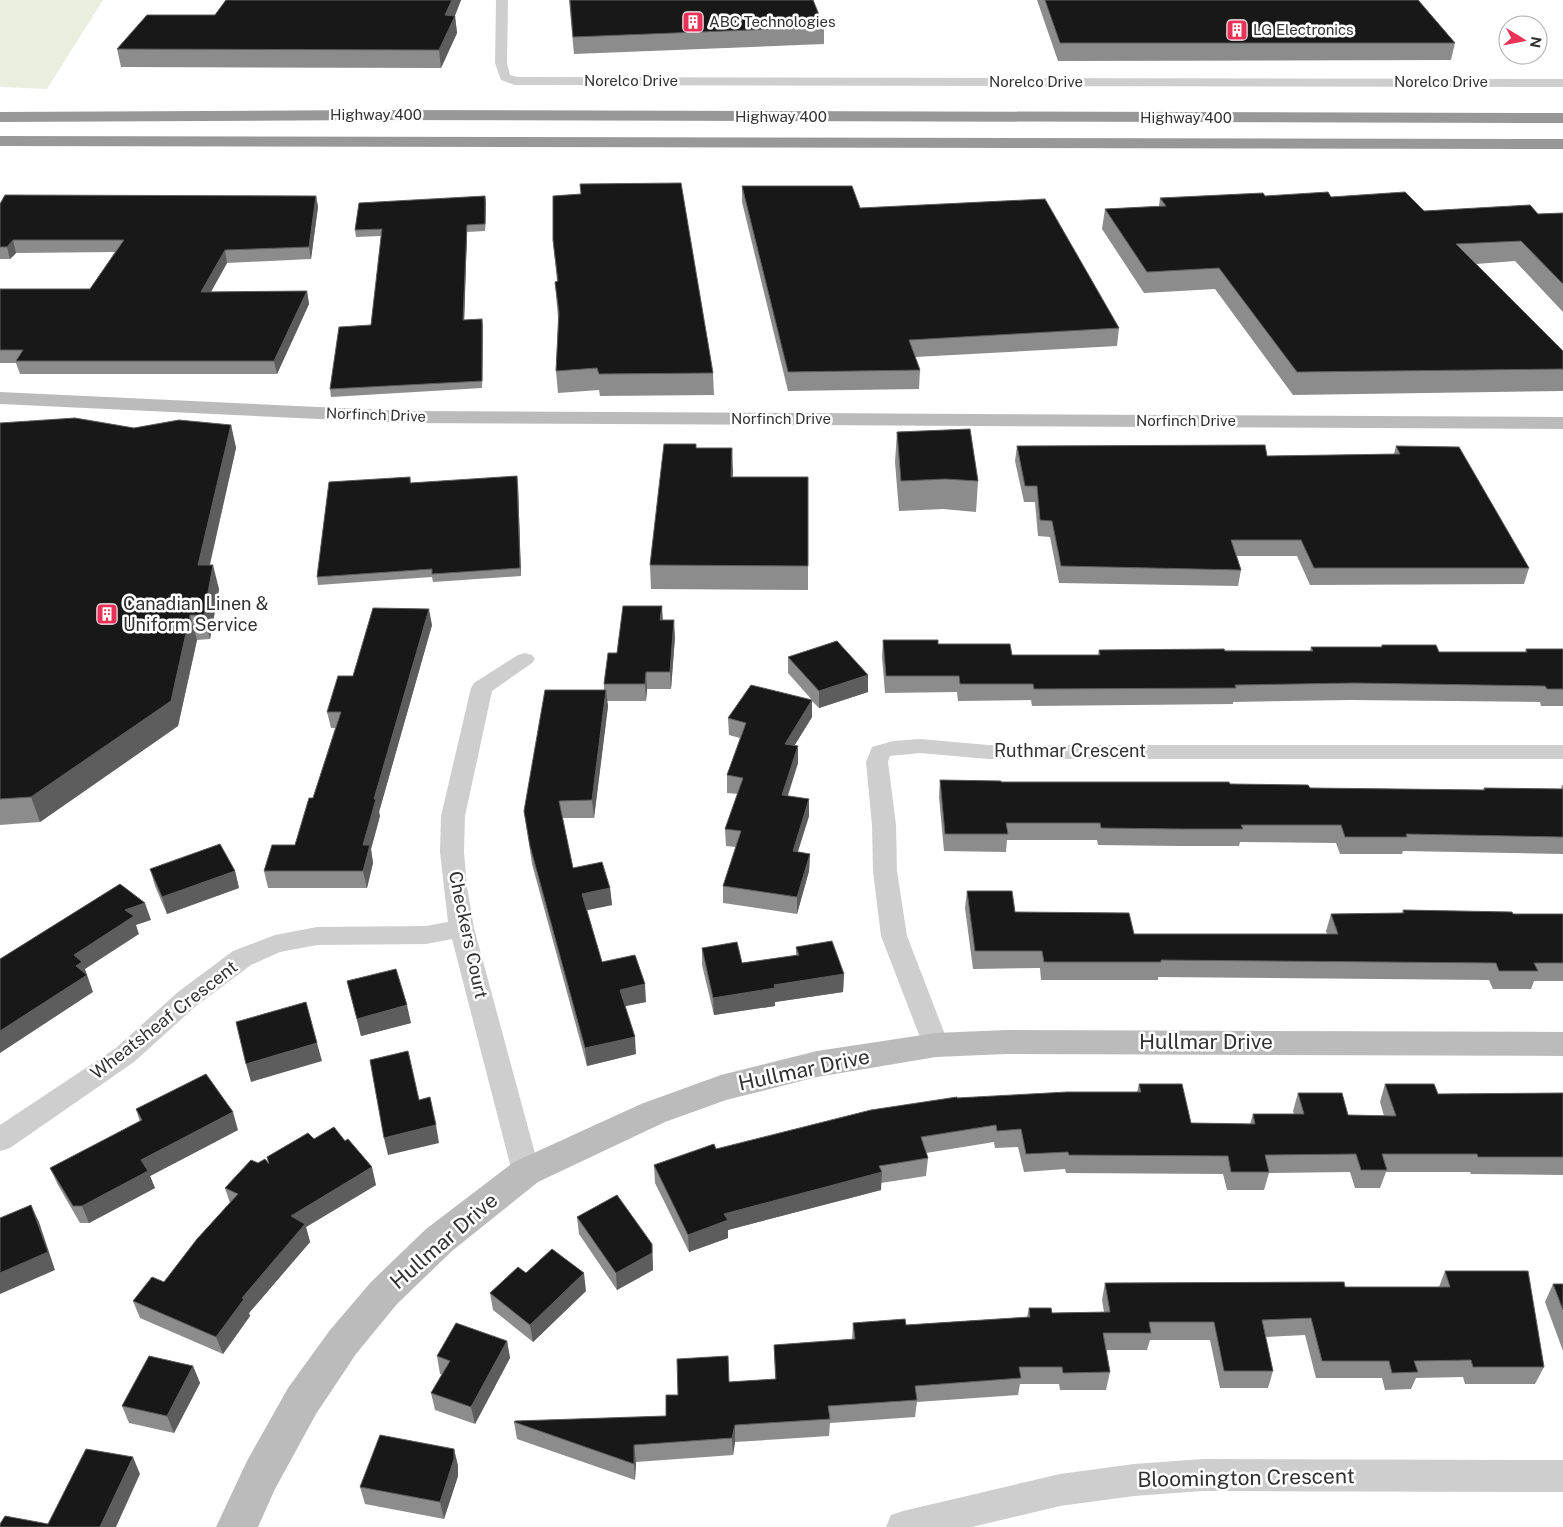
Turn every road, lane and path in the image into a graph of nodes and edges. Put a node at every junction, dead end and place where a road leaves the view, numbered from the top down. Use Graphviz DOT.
graph roads {
  1 [pos="502,0"];
  2 [pos="1563,83"];
  3 [pos="0,102"];
  4 [pos="373,115"];
  5 [pos="0,117"];
  6 [pos="1563,118"];
  7 [pos="0,141"];
  8 [pos="429,143"];
  9 [pos="1563,144"];
  10 [pos="78,157"];
  11 [pos="0,398"];
  12 [pos="1563,423"];
  13 [pos="525,659"];
  14 [pos="1563,752"];
  15 [pos="462,928"];
  16 [pos="1563,1044"];
  17 [pos="936,1045"];
  18 [pos="0,1140"];
  19 [pos="526,1172"];
  20 [pos="1563,1476"];
  21 [pos="237,1527"];
  22 [pos="904,1527"];
  1 -- 2 [label="street, Norelco Drive"];
  3 -- 4 [label="highway"];
  4 -- 5 [label="highway, Highway 400"];
  4 -- 6 [label="highway, Highway 400"];
  7 -- 8 [label="highway, Highway 400"];
  8 -- 9 [label="highway, Highway 400"];
  8 -- 10 [label="highway"];
  11 -- 12 [label="street, Norfinch Drive"];
  13 -- 15 [label="street, Checkers Court"];
  14 -- 17 [label="street, Ruthmar Crescent"];
  15 -- 18 [label="street, Wheatsheaf Crescent"];
  15 -- 19 [label="street, Checkers Court"];
  16 -- 17 [label="street, Hullmar Drive"];
  17 -- 19 [label="street, Hullmar Drive"];
  19 -- 21 [label="street, Hullmar Drive"];
  20 -- 22 [label="street, Bloomington Crescent"];
}
